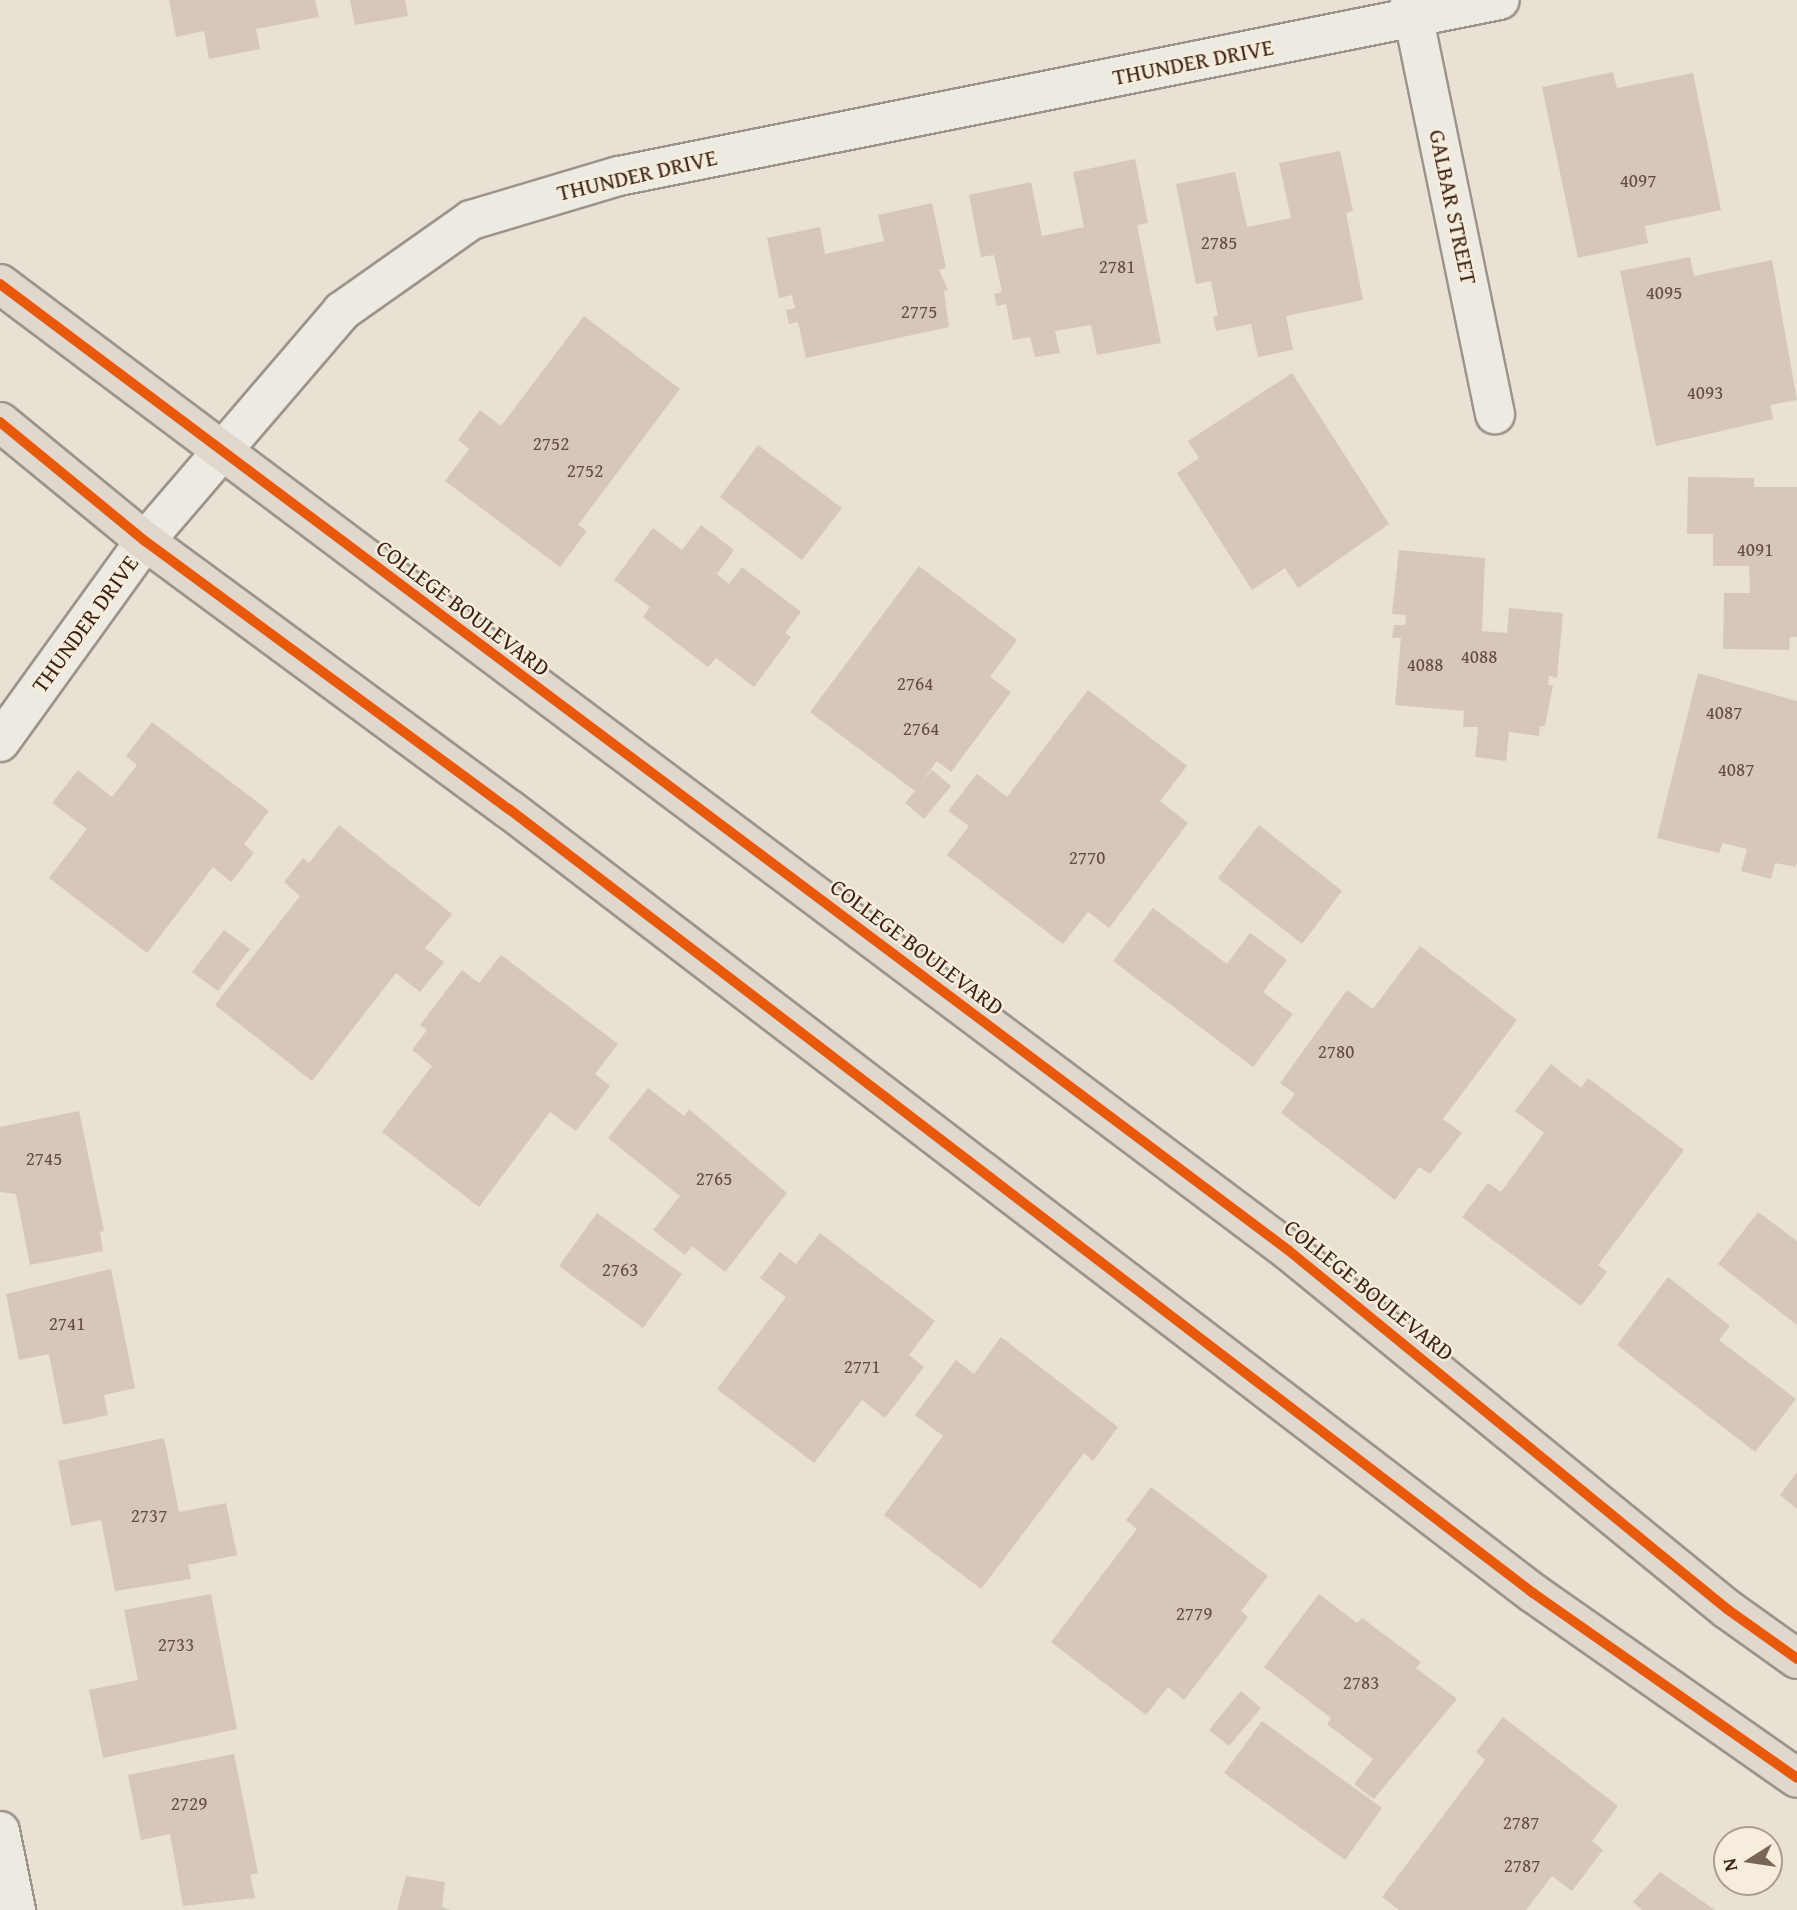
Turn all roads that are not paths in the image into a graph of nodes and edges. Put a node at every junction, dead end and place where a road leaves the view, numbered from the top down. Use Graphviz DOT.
graph roads {
  1 [pos="1500,0"];
  2 [pos="1411,9"];
  3 [pos="0,284"];
  4 [pos="1496,414"];
  5 [pos="0,422"];
  6 [pos="221,453"];
  7 [pos="145,541"];
  8 [pos="0,742"];
  9 [pos="1797,1659"];
  10 [pos="1797,1778"];
  11 [pos="0,1830"];
  12 [pos="16,1910"];
  1 -- 2 [label="street, THUNDER DRIVE"];
  2 -- 4 [label="street, GALBAR STREET"];
  2 -- 6 [label="street, THUNDER DRIVE"];
  3 -- 6 [label="main road, COLLEGE BOULEVARD"];
  5 -- 7 [label="main road"];
  6 -- 7 [label="street, THUNDER DRIVE"];
  6 -- 9 [label="main road, COLLEGE BOULEVARD"];
  7 -- 8 [label="street, THUNDER DRIVE"];
  7 -- 10 [label="main road"];
  11 -- 12 [label="street"];
}
